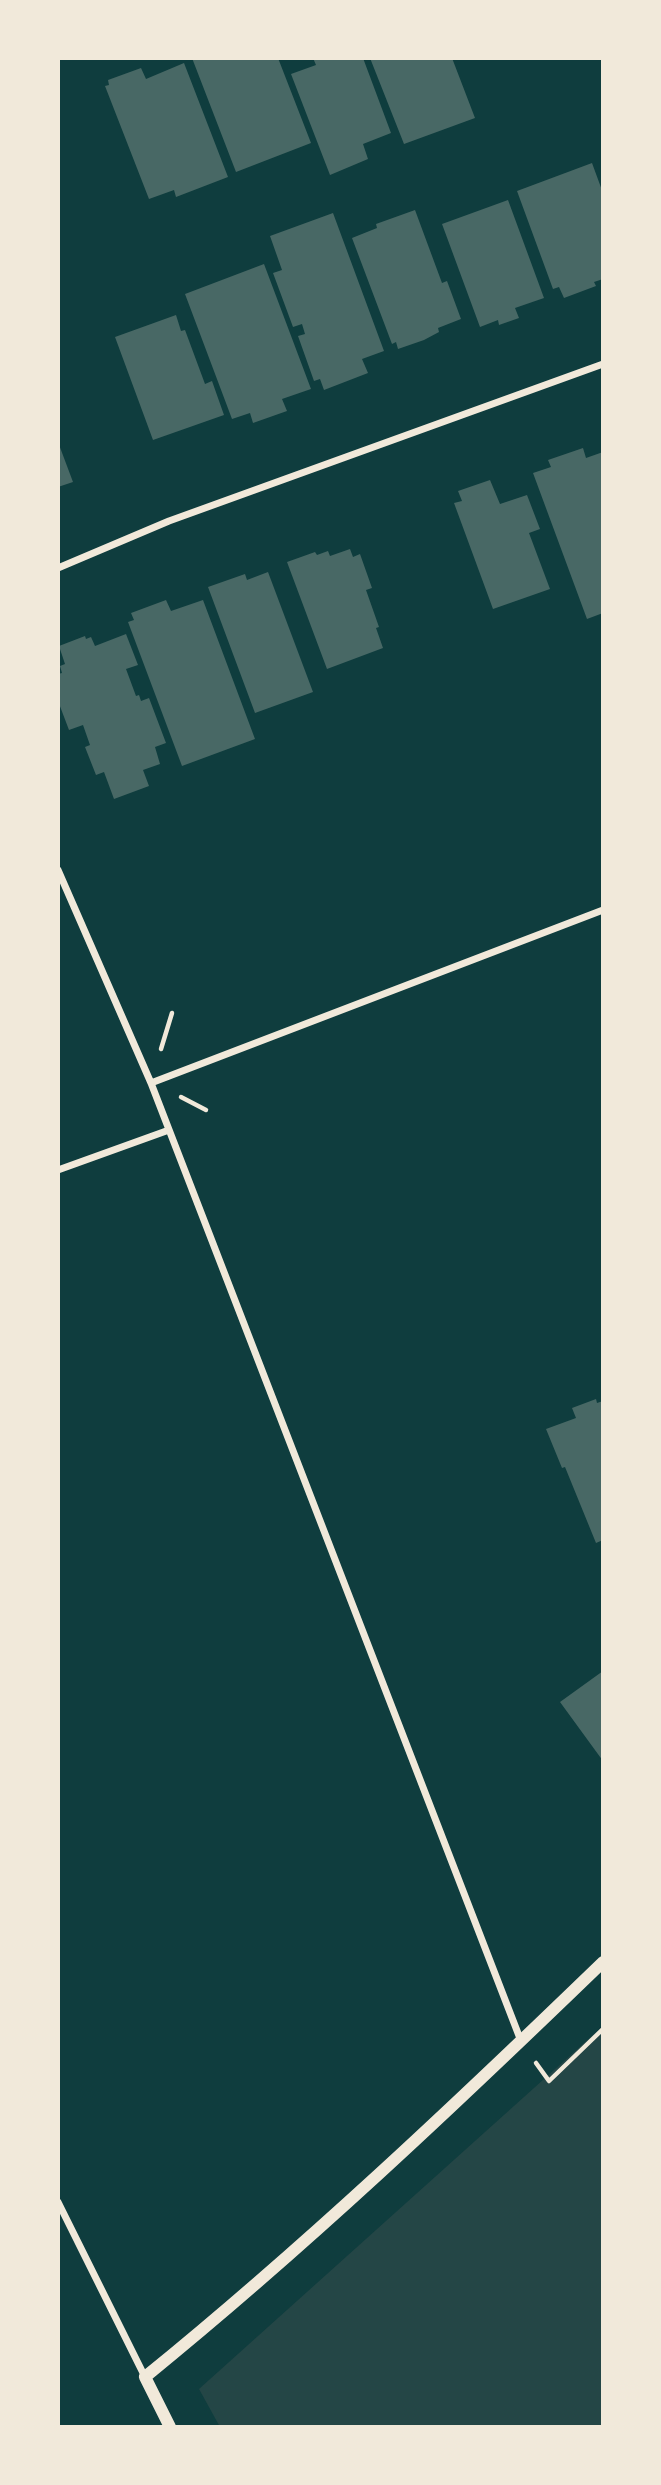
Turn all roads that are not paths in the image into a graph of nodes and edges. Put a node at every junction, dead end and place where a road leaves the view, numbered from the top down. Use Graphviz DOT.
graph roads {
  1 [pos="603,364"];
  2 [pos="58,568"];
  3 [pos="58,870"];
  4 [pos="603,911"];
  5 [pos="151,1083"];
  6 [pos="169,1130"];
  7 [pos="58,1170"];
  8 [pos="603,1962"];
  9 [pos="521,2042"];
  10 [pos="58,2202"];
  11 [pos="145,2377"];
  12 [pos="170,2427"];
  1 -- 2 [label="street"];
  3 -- 5 [label="street"];
  4 -- 5 [label="street"];
  5 -- 6 [label="street"];
  6 -- 7 [label="street"];
  6 -- 9 [label="street"];
  8 -- 9 [label="street"];
  9 -- 11 [label="street"];
  10 -- 11 [label="street"];
  11 -- 12 [label="street"];
}
